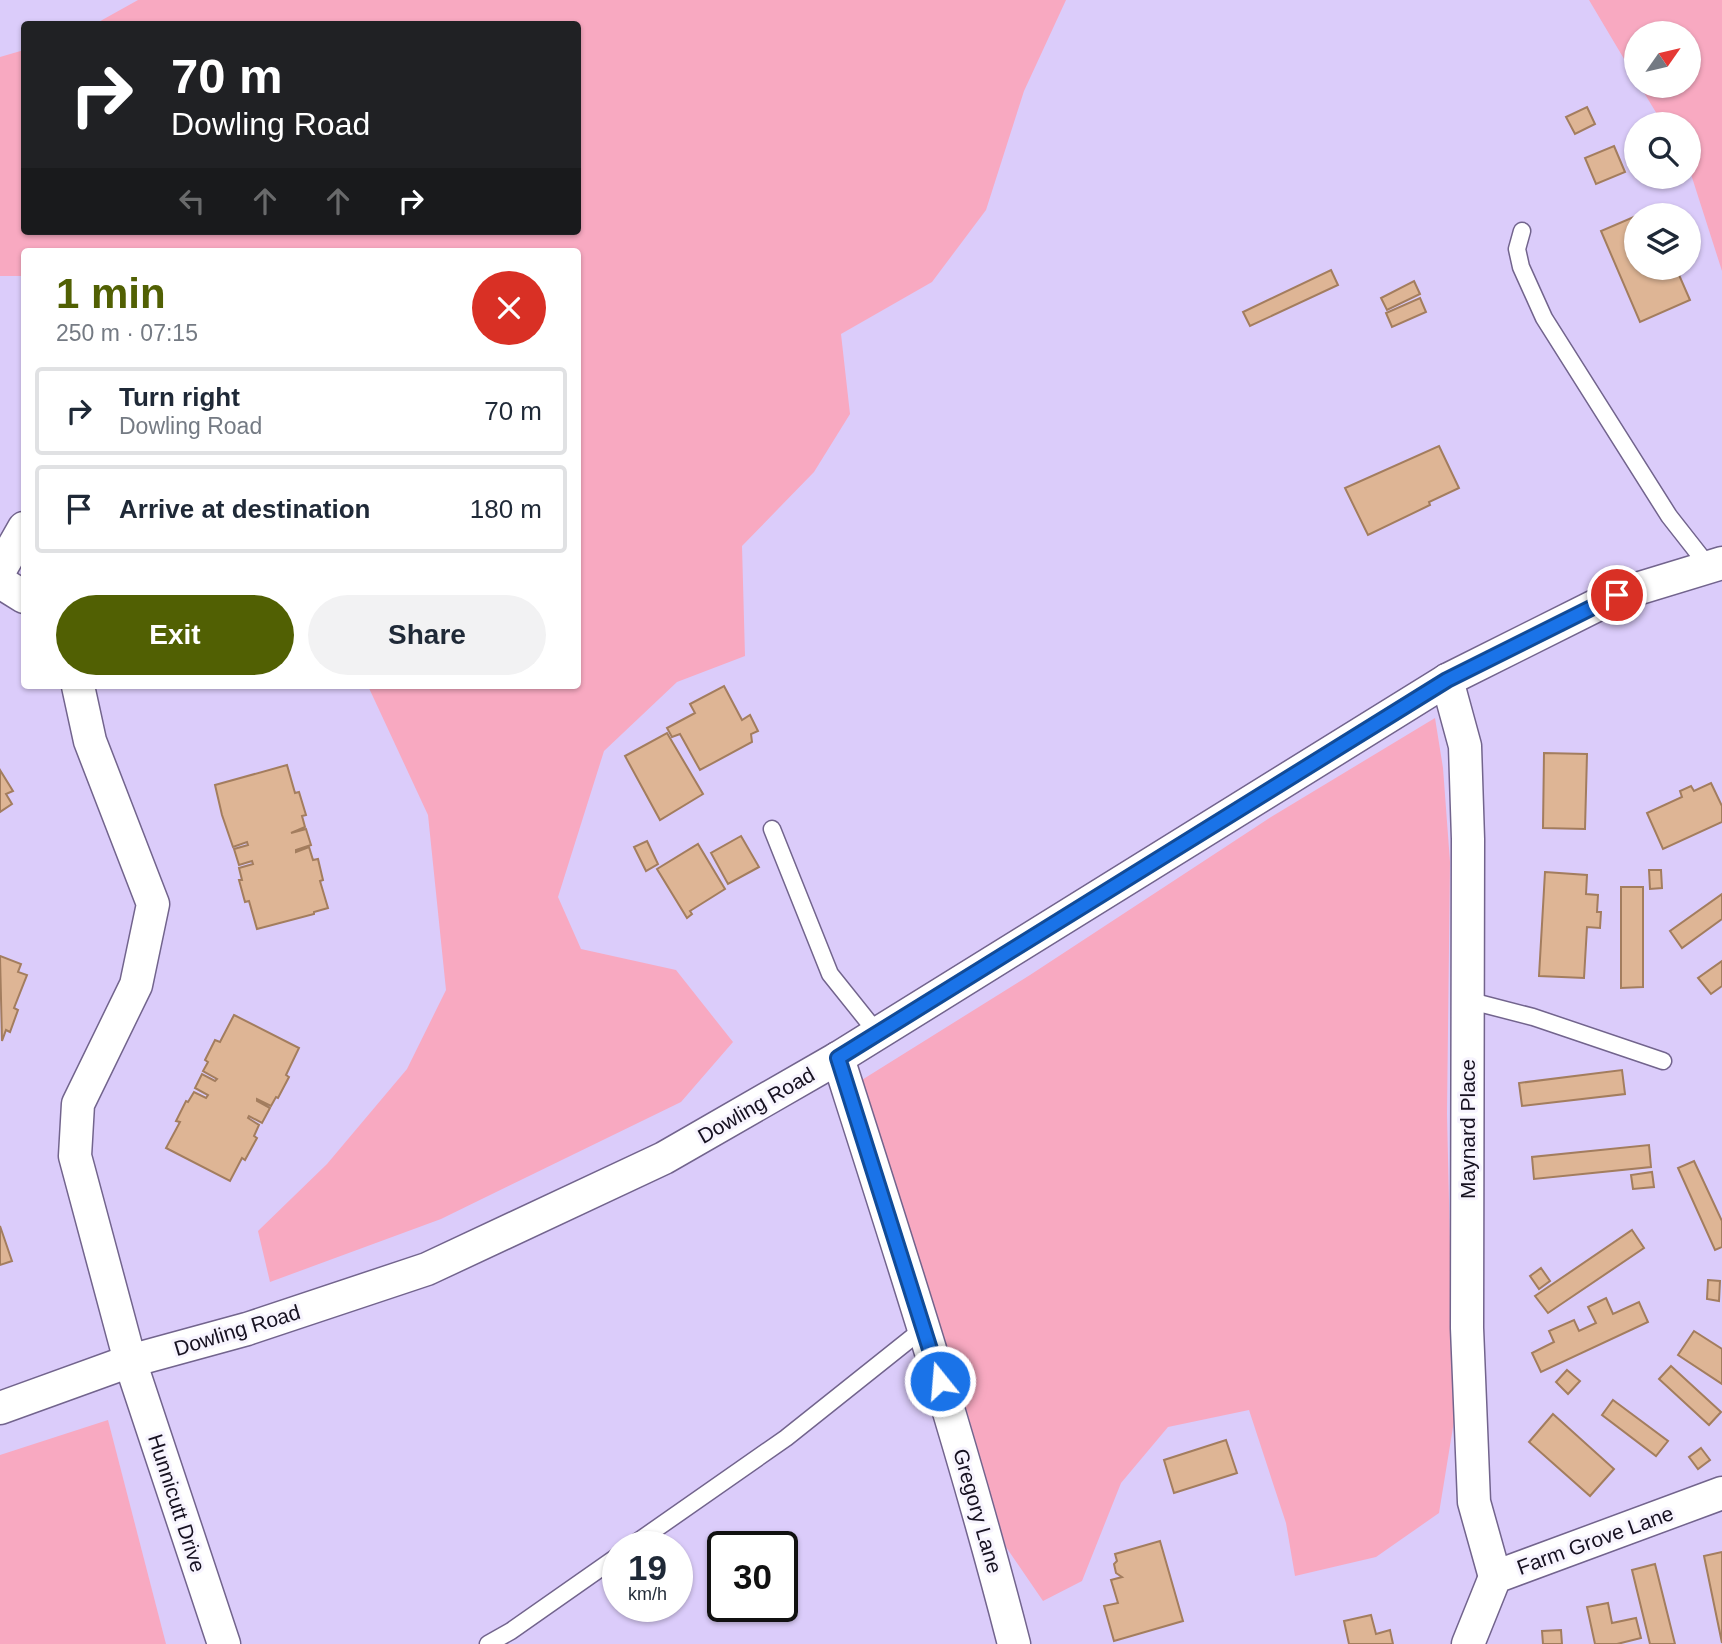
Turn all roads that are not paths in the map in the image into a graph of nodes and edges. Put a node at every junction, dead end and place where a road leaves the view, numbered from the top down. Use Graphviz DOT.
graph roads {
  1 [pos="1522,232"];
  2 [pos="21,533"];
  3 [pos="1716,565"];
  4 [pos="0,570"];
  5 [pos="0,582"];
  6 [pos="21,595"];
  7 [pos="1447,680"];
  8 [pos="79,689"];
  9 [pos="772,829"];
  10 [pos="1467,1000"];
  11 [pos="878,1034"];
  12 [pos="838,1058"];
  13 [pos="1663,1061"];
  14 [pos="924,1328"];
  15 [pos="130,1361"];
  16 [pos="0,1408"];
  17 [pos="1722,1493"];
  18 [pos="653,1531"];
  19 [pos="602,1567"];
  20 [pos="1495,1577"];
  21 [pos="224,1644"];
  22 [pos="488,1644"];
  23 [pos="1014,1644"];
  24 [pos="1468,1644"];
  1 -- 3 [label="lane"];
  2 -- 4 [label="street"];
  3 -- 7 [label="street, Dowling Road"];
  5 -- 6 [label="street"];
  7 -- 10 [label="street, Maynard Place"];
  7 -- 11 [label="street, Dowling Road"];
  8 -- 15 [label="street, Hunnicutt Drive"];
  9 -- 11 [label="lane"];
  10 -- 13 [label="lane"];
  10 -- 20 [label="street, Maynard Place"];
  11 -- 12 [label="street, Dowling Road"];
  12 -- 14 [label="street, Gregory Lane"];
  12 -- 15 [label="street, Dowling Road"];
  14 -- 18 [label="lane"];
  14 -- 23 [label="street, Gregory Lane"];
  15 -- 16 [label="street, Dowling Road"];
  15 -- 21 [label="street, Hunnicutt Drive"];
  17 -- 20 [label="street, Farm Grove Lane"];
  19 -- 22 [label="lane"];
  20 -- 24 [label="street, Farm Grove Lane"];
}
